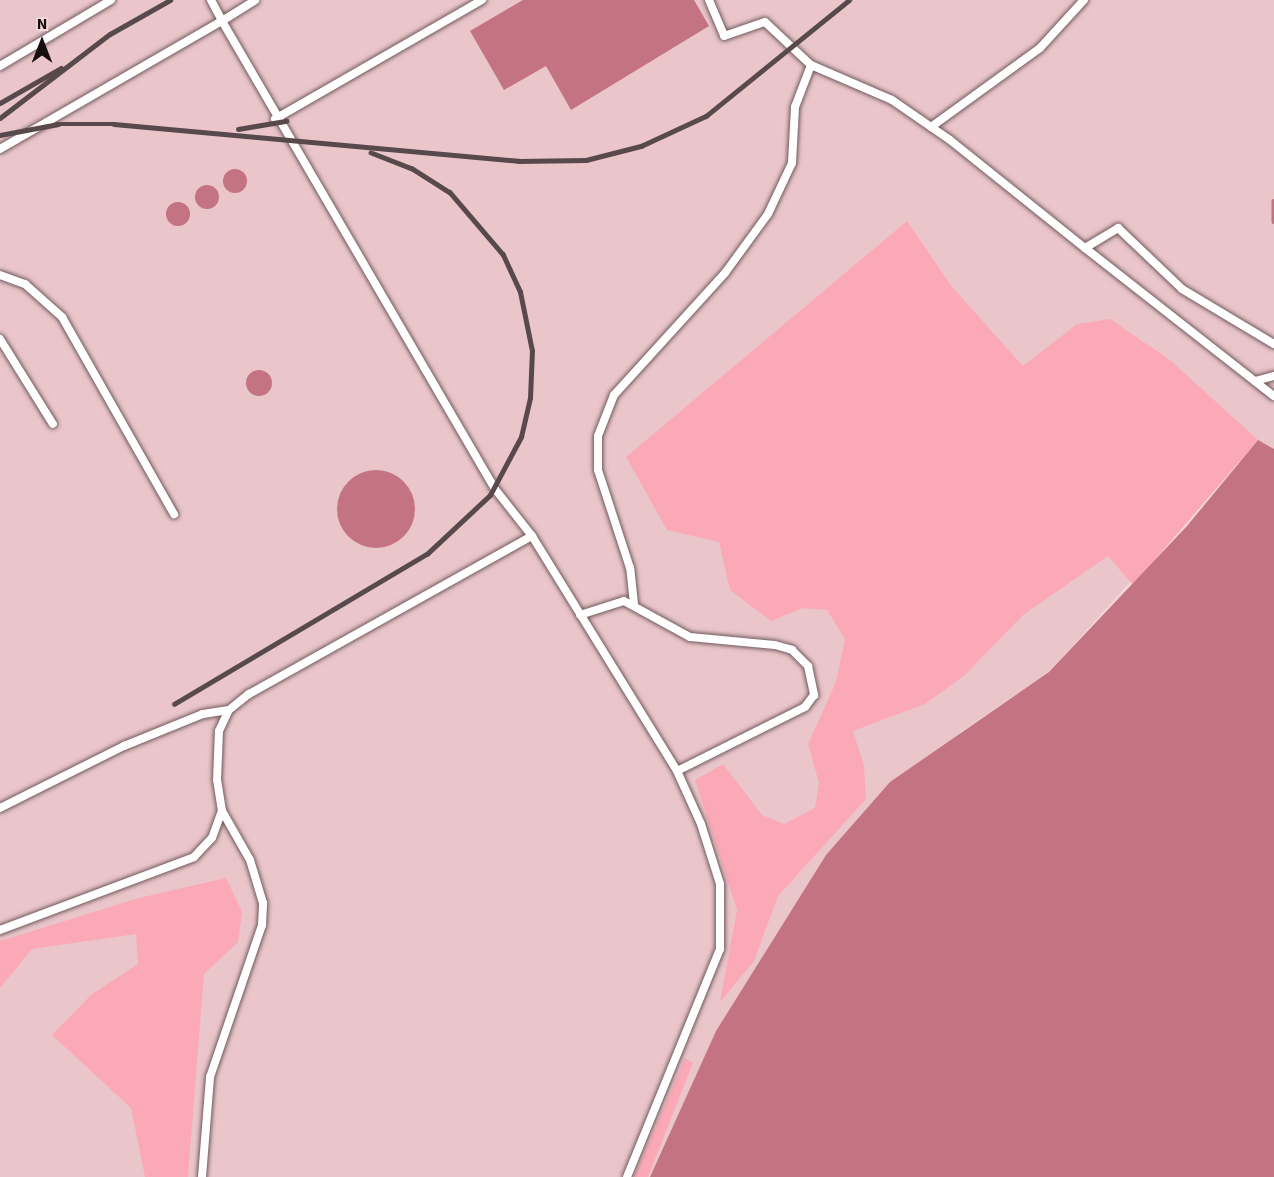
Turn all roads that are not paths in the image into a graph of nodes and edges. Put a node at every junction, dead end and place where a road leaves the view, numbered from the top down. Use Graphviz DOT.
graph roads {
  1 [pos="111,0"];
  2 [pos="211,0"];
  3 [pos="255,0"];
  4 [pos="482,0"];
  5 [pos="709,0"];
  6 [pos="1084,0"];
  7 [pos="222,21"];
  8 [pos="811,65"];
  9 [pos="0,66"];
  10 [pos="275,119"];
  11 [pos="931,127"];
  12 [pos="0,148"];
  13 [pos="1085,248"];
  14 [pos="0,275"];
  15 [pos="0,339"];
  16 [pos="1274,344"];
  17 [pos="1274,376"];
  18 [pos="1255,381"];
  19 [pos="1274,396"];
  20 [pos="53,423"];
  21 [pos="174,514"];
  22 [pos="532,536"];
  23 [pos="634,604"];
  24 [pos="580,615"];
  25 [pos="229,710"];
  26 [pos="677,771"];
  27 [pos="0,808"];
  28 [pos="222,811"];
  29 [pos="0,930"];
  30 [pos="202,1177"];
  31 [pos="627,1177"];
  1 -- 9 [label="lane"];
  2 -- 7 [label="lane"];
  3 -- 7 [label="lane"];
  4 -- 10 [label="lane"];
  5 -- 8 [label="lane"];
  6 -- 11 [label="lane"];
  7 -- 10 [label="lane"];
  7 -- 12 [label="lane"];
  8 -- 11 [label="lane"];
  8 -- 23 [label="lane"];
  10 -- 22 [label="lane"];
  11 -- 13 [label="lane"];
  13 -- 16 [label="lane"];
  13 -- 18 [label="lane"];
  14 -- 21 [label="lane"];
  15 -- 20 [label="lane"];
  17 -- 18 [label="lane"];
  18 -- 19 [label="lane"];
  22 -- 24 [label="lane"];
  22 -- 25 [label="lane"];
  23 -- 24 [label="lane"];
  23 -- 26 [label="lane"];
  24 -- 26 [label="lane"];
  25 -- 27 [label="lane"];
  25 -- 28 [label="lane"];
  26 -- 31 [label="lane"];
  28 -- 29 [label="lane"];
  28 -- 30 [label="lane"];
}
